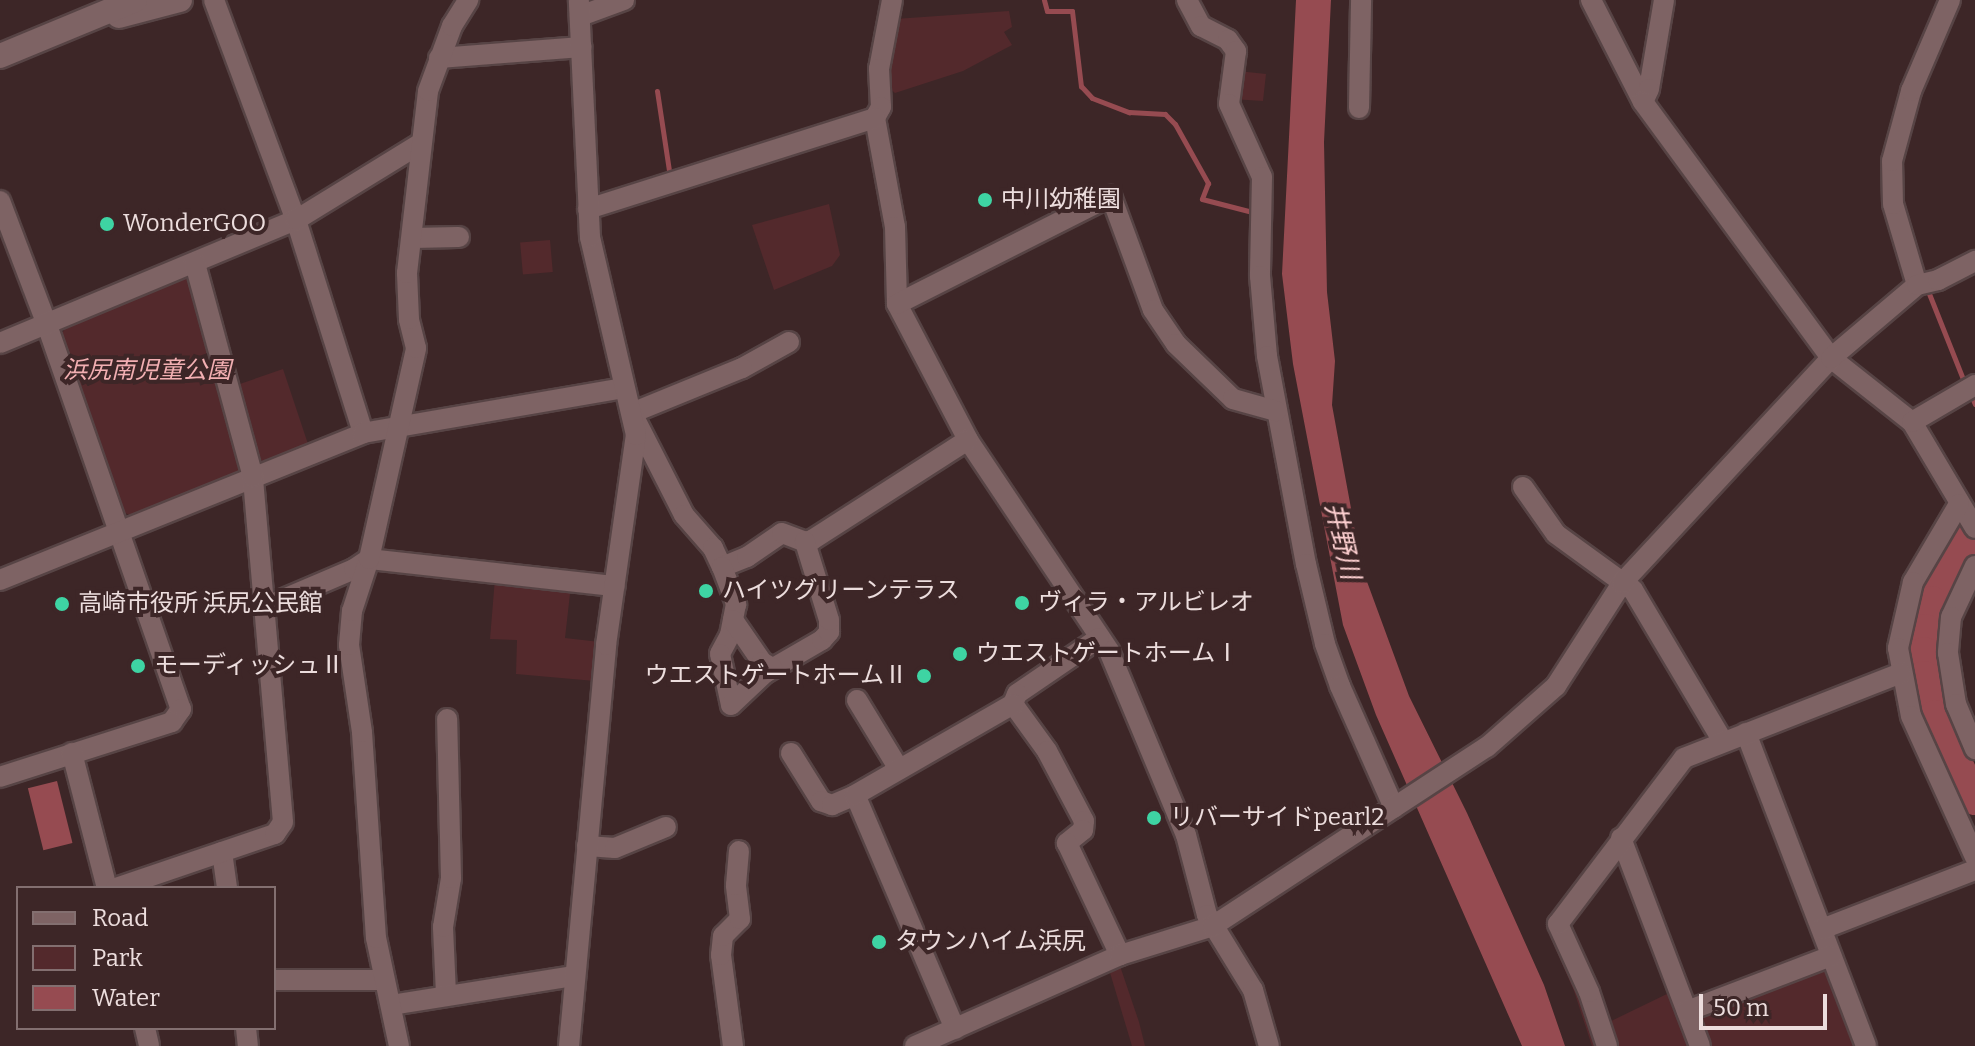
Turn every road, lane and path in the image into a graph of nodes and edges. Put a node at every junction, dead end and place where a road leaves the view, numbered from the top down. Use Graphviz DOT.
graph roads {
  1 [pos="135,0"];
  2 [pos="180,0"];
  3 [pos="214,0"];
  4 [pos="468,0"];
  5 [pos="624,0"];
  6 [pos="892,0"];
  7 [pos="1187,0"];
  8 [pos="1361,0"];
  9 [pos="1591,0"];
  10 [pos="1664,0"];
  11 [pos="1950,0"];
  12 [pos="580,8"];
  13 [pos="78,26"];
  14 [pos="582,47"];
  15 [pos="0,56"];
  16 [pos="439,58"];
  17 [pos="1643,102"];
  18 [pos="1359,108"];
  19 [pos="875,118"];
  20 [pos="421,143"];
  21 [pos="588,209"];
  22 [pos="2,214"];
  23 [pos="296,220"];
  24 [pos="459,237"];
  25 [pos="412,238"];
  26 [pos="1975,261"];
  27 [pos="195,263"];
  28 [pos="1923,284"];
  29 [pos="897,304"];
  30 [pos="47,325"];
  31 [pos="789,342"];
  32 [pos="0,343"];
  33 [pos="1831,358"];
  34 [pos="623,388"];
  35 [pos="1970,388"];
  36 [pos="1276,411"];
  37 [pos="632,413"];
  38 [pos="1912,422"];
  39 [pos="398,426"];
  40 [pos="363,433"];
  41 [pos="968,440"];
  42 [pos="253,477"];
  43 [pos="1523,487"];
  44 [pos="1967,515"];
  45 [pos="120,532"];
  46 [pos="805,542"];
  47 [pos="369,559"];
  48 [pos="1975,566"];
  49 [pos="722,567"];
  50 [pos="0,580"];
  51 [pos="1622,583"];
  52 [pos="615,586"];
  53 [pos="265,607"];
  54 [pos="733,620"];
  55 [pos="1099,638"];
  56 [pos="772,668"];
  57 [pos="1901,673"];
  58 [pos="857,700"];
  59 [pos="1013,704"];
  60 [pos="447,719"];
  61 [pos="1746,733"];
  62 [pos="1722,740"];
  63 [pos="1975,749"];
  64 [pos="72,753"];
  65 [pos="791,753"];
  66 [pos="899,769"];
  67 [pos="0,777"];
  68 [pos="855,795"];
  69 [pos="1396,806"];
  70 [pos="666,827"];
  71 [pos="1621,838"];
  72 [pos="587,846"];
  73 [pos="739,851"];
  74 [pos="222,852"];
  75 [pos="1975,857"];
  76 [pos="1975,870"];
  77 [pos="106,886"];
  78 [pos="122,886"];
  79 [pos="227,886"];
  80 [pos="1213,926"];
  81 [pos="1822,929"];
  82 [pos="1120,955"];
  83 [pos="1831,956"];
  84 [pos="574,976"];
  85 [pos="276,980"];
  86 [pos="384,980"];
  87 [pos="446,994"];
  88 [pos="391,1005"];
  89 [pos="1687,1011"];
  90 [pos="955,1029"];
  91 [pos="399,1046"];
  92 [pos="569,1046"];
  93 [pos="733,1046"];
  94 [pos="915,1046"];
  95 [pos="1269,1046"];
  96 [pos="1607,1046"];
  97 [pos="1700,1046"];
  98 [pos="1866,1046"];
  1 -- 13 [label="street"];
  2 -- 13 [label="street"];
  3 -- 23 [label="street"];
  4 -- 16 [label="street"];
  5 -- 12 [label="street"];
  6 -- 19 [label="street"];
  7 -- 36 [label="street"];
  8 -- 18 [label="street"];
  9 -- 17 [label="street"];
  10 -- 17 [label="street"];
  11 -- 28 [label="street"];
  12 -- 14 [label="street"];
  13 -- 15 [label="street"];
  14 -- 16 [label="street"];
  14 -- 21 [label="street"];
  16 -- 20 [label="street"];
  17 -- 33 [label="street"];
  19 -- 21 [label="street"];
  19 -- 29 [label="street"];
  20 -- 23 [label="street"];
  20 -- 25 [label="street"];
  21 -- 34 [label="street"];
  22 -- 30 [label="street"];
  23 -- 27 [label="street"];
  23 -- 40 [label="street"];
  24 -- 25 [label="street"];
  25 -- 39 [label="street"];
  26 -- 28 [label="street"];
  27 -- 30 [label="street"];
  27 -- 42 [label="street"];
  28 -- 33 [label="street"];
  29 -- 36 [label="street"];
  29 -- 41 [label="street"];
  30 -- 32 [label="street"];
  30 -- 45 [label="street"];
  31 -- 37 [label="street"];
  33 -- 38 [label="street"];
  33 -- 51 [label="street"];
  34 -- 37 [label="street"];
  34 -- 39 [label="street"];
  35 -- 38 [label="street"];
  36 -- 69 [label="street"];
  37 -- 49 [label="street"];
  37 -- 52 [label="street"];
  38 -- 44 [label="street"];
  39 -- 40 [label="street"];
  39 -- 47 [label="street"];
  40 -- 42 [label="street"];
  41 -- 46 [label="street"];
  41 -- 55 [label="street"];
  42 -- 45 [label="street"];
  42 -- 53 [label="street"];
  43 -- 51 [label="street"];
  44 -- 57 [label="street"];
  45 -- 50 [label="street"];
  45 -- 64 [label="street"];
  46 -- 49 [label="street"];
  46 -- 56 [label="street"];
  47 -- 52 [label="street"];
  47 -- 53 [label="street"];
  47 -- 86 [label="street"];
  48 -- 63 [label="street"];
  49 -- 54 [label="street"];
  51 -- 62 [label="street"];
  51 -- 69 [label="street"];
  52 -- 72 [label="street"];
  53 -- 74 [label="street"];
  54 -- 56 [label="street"];
  54 -- 56 [label="street"];
  55 -- 59 [label="street"];
  55 -- 80 [label="street"];
  57 -- 61 [label="street"];
  57 -- 75 [label="street"];
  58 -- 66 [label="street"];
  59 -- 66 [label="street"];
  59 -- 82 [label="street"];
  60 -- 87 [label="street"];
  61 -- 62 [label="street"];
  61 -- 81 [label="street"];
  62 -- 71 [label="street"];
  64 -- 67 [label="street"];
  64 -- 77 [label="street"];
  65 -- 68 [label="street"];
  66 -- 68 [label="street"];
  68 -- 90 [label="street"];
  69 -- 80 [label="street"];
  70 -- 72 [label="street"];
  71 -- 89 [label="street"];
  71 -- 96 [label="street"];
  72 -- 84 [label="street"];
  73 -- 93 [label="street"];
  74 -- 78 [label="street"];
  74 -- 79 [label="street"];
  76 -- 81 [label="street"];
  80 -- 82 [label="street"];
  80 -- 95 [label="street"];
  81 -- 83 [label="street"];
  82 -- 90 [label="street"];
  83 -- 89 [label="street"];
  83 -- 98 [label="street"];
  84 -- 87 [label="street"];
  84 -- 92 [label="street"];
  85 -- 86 [label="street"];
  86 -- 88 [label="street"];
  87 -- 88 [label="street"];
  88 -- 91 [label="street"];
  89 -- 97 [label="street"];
  90 -- 94 [label="street"];
}
